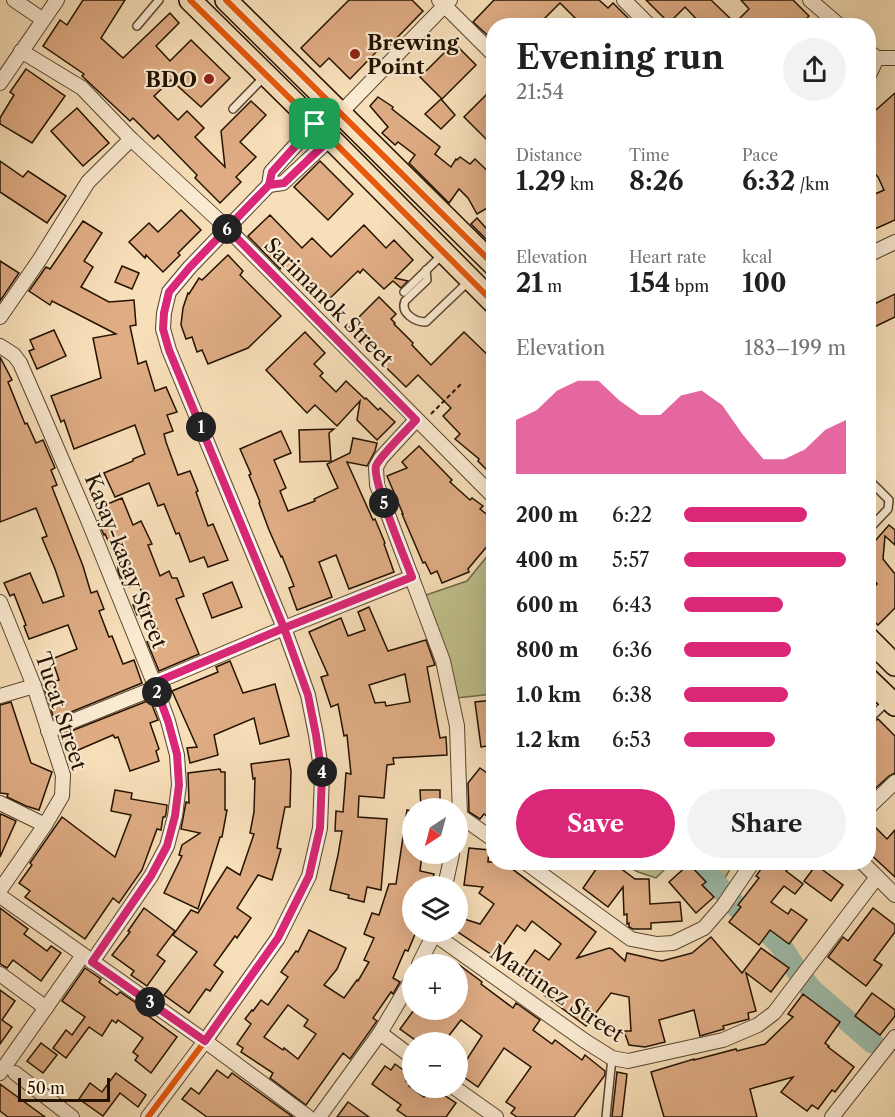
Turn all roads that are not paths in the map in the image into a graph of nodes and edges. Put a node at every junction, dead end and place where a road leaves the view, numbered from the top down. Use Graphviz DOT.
graph roads {
  1 [pos="14,0"];
  2 [pos="57,0"];
  3 [pos="159,0"];
  4 [pos="190,0"];
  5 [pos="226,0"];
  6 [pos="624,0"];
  7 [pos="810,0"];
  8 [pos="444,2"];
  9 [pos="642,18"];
  10 [pos="831,18"];
  11 [pos="42,19"];
  12 [pos="137,26"];
  13 [pos="486,47"];
  14 [pos="21,51"];
  15 [pos="876,55"];
  16 [pos="895,58"];
  17 [pos="266,75"];
  18 [pos="0,83"];
  19 [pos="233,109"];
  20 [pos="340,112"];
  21 [pos="323,131"];
  22 [pos="131,139"];
  23 [pos="269,185"];
  24 [pos="227,228"];
  25 [pos="895,242"];
  26 [pos="876,251"];
  27 [pos="444,253"];
  28 [pos="486,257"];
  29 [pos="426,270"];
  30 [pos="470,279"];
  31 [pos="404,292"];
  32 [pos="486,295"];
  33 [pos="0,316"];
  34 [pos="0,346"];
  35 [pos="418,422"];
  36 [pos="876,487"];
  37 [pos="486,489"];
  38 [pos="876,522"];
  39 [pos="412,577"];
  40 [pos="0,602"];
  41 [pos="284,628"];
  42 [pos="876,646"];
  43 [pos="895,665"];
  44 [pos="34,686"];
  45 [pos="154,686"];
  46 [pos="876,687"];
  47 [pos="0,696"];
  48 [pos="892,703"];
  49 [pos="876,714"];
  50 [pos="48,732"];
  51 [pos="895,782"];
  52 [pos="459,798"];
  53 [pos="876,800"];
  54 [pos="0,803"];
  55 [pos="45,825"];
  56 [pos="468,826"];
  57 [pos="486,836"];
  58 [pos="536,870"];
  59 [pos="748,870"];
  60 [pos="870,870"];
  61 [pos="877,877"];
  62 [pos="0,890"];
  63 [pos="895,895"];
  64 [pos="0,896"];
  65 [pos="447,942"];
  66 [pos="87,959"];
  67 [pos="0,974"];
  68 [pos="402,996"];
  69 [pos="46,1008"];
  70 [pos="380,1033"];
  71 [pos="895,1037"];
  72 [pos="205,1041"];
  73 [pos="402,1050"];
  74 [pos="612,1059"];
  75 [pos="0,1073"];
  76 [pos="15,1073"];
  77 [pos="468,1097"];
  78 [pos="72,1117"];
  79 [pos="148,1117"];
  80 [pos="308,1117"];
  81 [pos="319,1117"];
  82 [pos="496,1117"];
  83 [pos="606,1117"];
  84 [pos="832,1117"];
  1 -- 11 [label="street"];
  2 -- 11 [label="street"];
  3 -- 12 [label="lane"];
  4 -- 17 [label="main road"];
  5 -- 20 [label="main road"];
  6 -- 9 [label="street"];
  7 -- 10 [label="street"];
  8 -- 13 [label="street"];
  8 -- 20 [label="street"];
  11 -- 14 [label="street"];
  14 -- 18 [label="street"];
  14 -- 22 [label="street, Sarimanok Street"];
  15 -- 16 [label="street"];
  17 -- 19 [label="lane"];
  17 -- 21 [label="main road"];
  20 -- 21 [label="street"];
  20 -- 28 [label="main road"];
  21 -- 23 [label="street"];
  21 -- 23 [label="street"];
  21 -- 27 [label="main road"];
  22 -- 24 [label="street, Sarimanok Street"];
  22 -- 33 [label="street"];
  23 -- 24 [label="street"];
  24 -- 35 [label="street, Sarimanok Street"];
  24 -- 41 [label="street"];
  25 -- 26 [label="street"];
  27 -- 29 [label="lane"];
  27 -- 30 [label="main road"];
  29 -- 30 [label="lane"];
  29 -- 31 [label="lane"];
  30 -- 32 [label="main road"];
  34 -- 45 [label="street, Kasay-kasay Street"];
  35 -- 37 [label="street, Sarimanok Street"];
  35 -- 39 [label="street"];
  36 -- 38 [label="lane"];
  39 -- 41 [label="street"];
  39 -- 52 [label="street"];
  40 -- 44 [label="street, Tucat Street"];
  41 -- 45 [label="street"];
  41 -- 72 [label="street"];
  42 -- 43 [label="main road"];
  44 -- 47 [label="street"];
  44 -- 50 [label="street, Tucat Street"];
  45 -- 50 [label="street"];
  45 -- 66 [label="street, Kasay-kasay Street"];
  46 -- 48 [label="main road"];
  48 -- 49 [label="lane"];
  50 -- 55 [label="street, Tucat Street"];
  51 -- 53 [label="street"];
  54 -- 55 [label="street"];
  55 -- 62 [label="street, Tucat Street"];
  56 -- 57 [label="street"];
  58 -- 59 [label="street"];
  60 -- 61 [label="street"];
  61 -- 63 [label="street"];
  61 -- 74 [label="street, Martinez Street"];
  64 -- 66 [label="street"];
  65 -- 74 [label="street, Martinez Street"];
  66 -- 69 [label="street, Kasay-kasay Street"];
  66 -- 72 [label="street"];
  67 -- 69 [label="street"];
  68 -- 70 [label="street"];
  69 -- 75 [label="street, Kasay-kasay Street"];
  70 -- 73 [label="street"];
  70 -- 81 [label="street"];
  71 -- 84 [label="street"];
  72 -- 79 [label="street"];
  72 -- 80 [label="street"];
  74 -- 83 [label="lane"];
  76 -- 78 [label="street"];
  77 -- 82 [label="street"];
}
